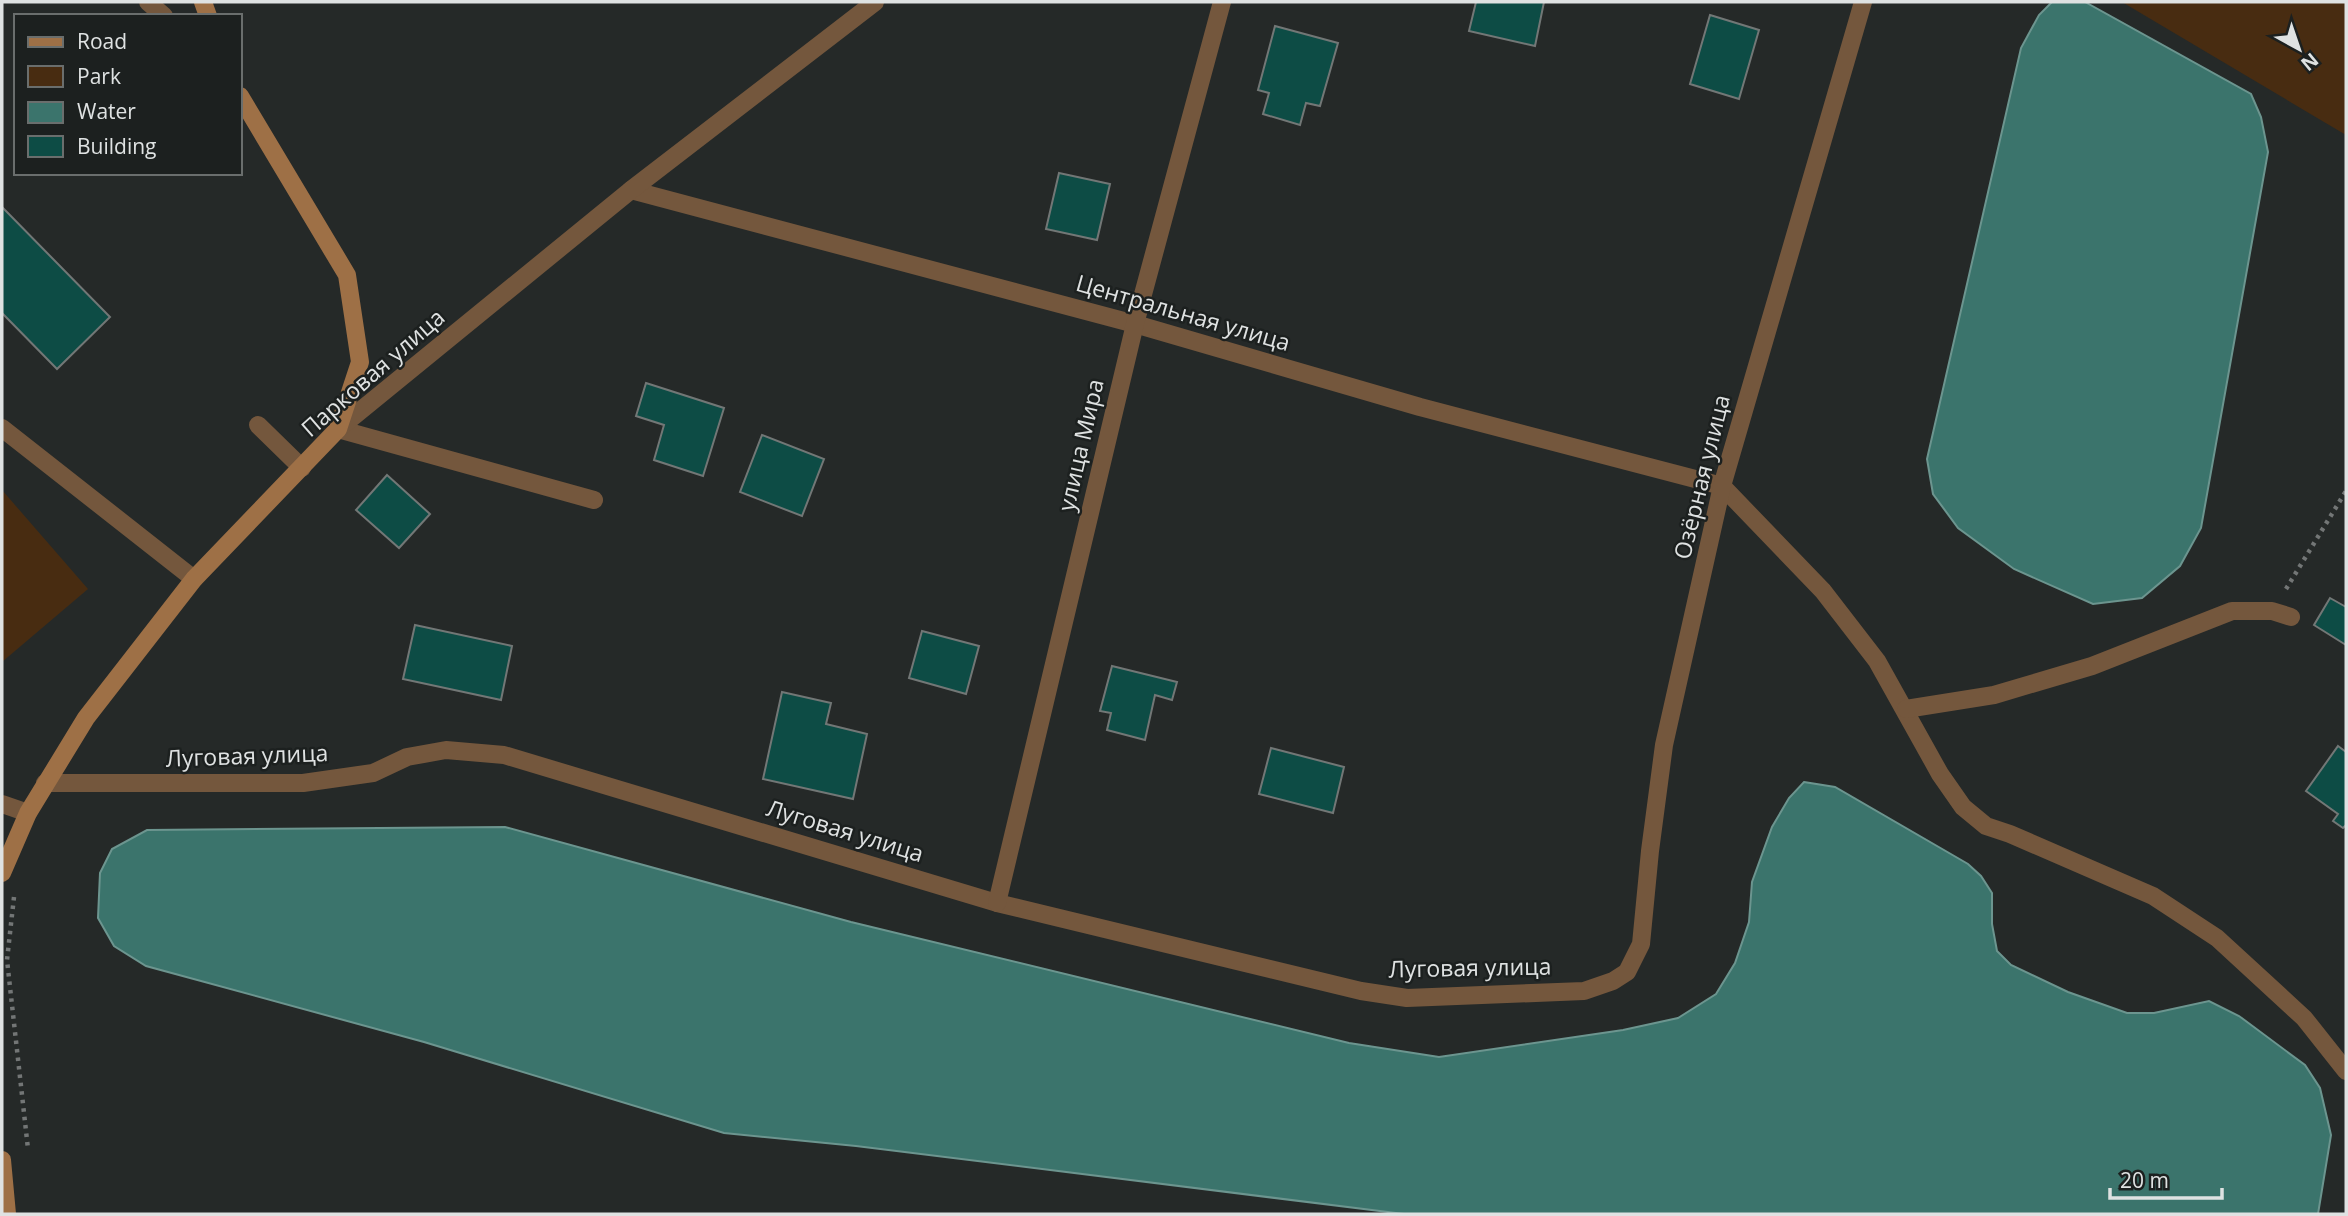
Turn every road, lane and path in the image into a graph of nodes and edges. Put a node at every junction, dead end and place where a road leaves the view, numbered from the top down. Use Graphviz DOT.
graph roads {
  1 [pos="148,2"];
  2 [pos="875,2"];
  3 [pos="1222,2"];
  4 [pos="1863,2"];
  5 [pos="162,14"];
  6 [pos="242,99"];
  7 [pos="631,190"];
  8 [pos="1135,324"];
  9 [pos="258,425"];
  10 [pos="2,428"];
  11 [pos="338,429"];
  12 [pos="302,468"];
  13 [pos="1722,486"];
  14 [pos="2346,491"];
  15 [pos="594,500"];
  16 [pos="194,579"];
  17 [pos="2272,611"];
  18 [pos="2291,618"];
  19 [pos="1906,709"];
  20 [pos="45,783"];
  21 [pos="2,804"];
  22 [pos="28,813"];
  23 [pos="2,873"];
  24 [pos="15,893"];
  25 [pos="997,903"];
  26 [pos="1627,972"];
  27 [pos="2346,1071"];
  28 [pos="2,1160"];
  29 [pos="29,1160"];
  30 [pos="7,1214"];
  1 -- 5 [label="street"];
  2 -- 7 [label="street, Парковая улица"];
  3 -- 8 [label="street, улица Мира"];
  4 -- 13 [label="street, Озёрная улица"];
  6 -- 11 [label="street"];
  7 -- 8 [label="street, Центральная улица"];
  7 -- 11 [label="street, Парковая улица"];
  8 -- 13 [label="street, Центральная улица"];
  8 -- 25 [label="street, улица Мира"];
  9 -- 12 [label="street"];
  10 -- 16 [label="street"];
  11 -- 12 [label="street, Парковая улица"];
  11 -- 15 [label="street"];
  12 -- 16 [label="street, Парковая улица"];
  13 -- 19 [label="street"];
  13 -- 26 [label="street, Озёрная улица"];
  14 -- 17 [label="path"];
  16 -- 20 [label="street, Парковая улица"];
  17 -- 18 [label="street"];
  17 -- 19 [label="street"];
  19 -- 27 [label="street"];
  20 -- 22 [label="street, Парковая улица"];
  20 -- 25 [label="street, Луговая улица"];
  21 -- 22 [label="street"];
  22 -- 23 [label="street, Парковая улица"];
  24 -- 29 [label="path"];
  25 -- 26 [label="street, Луговая улица"];
  28 -- 30 [label="street"];
}
